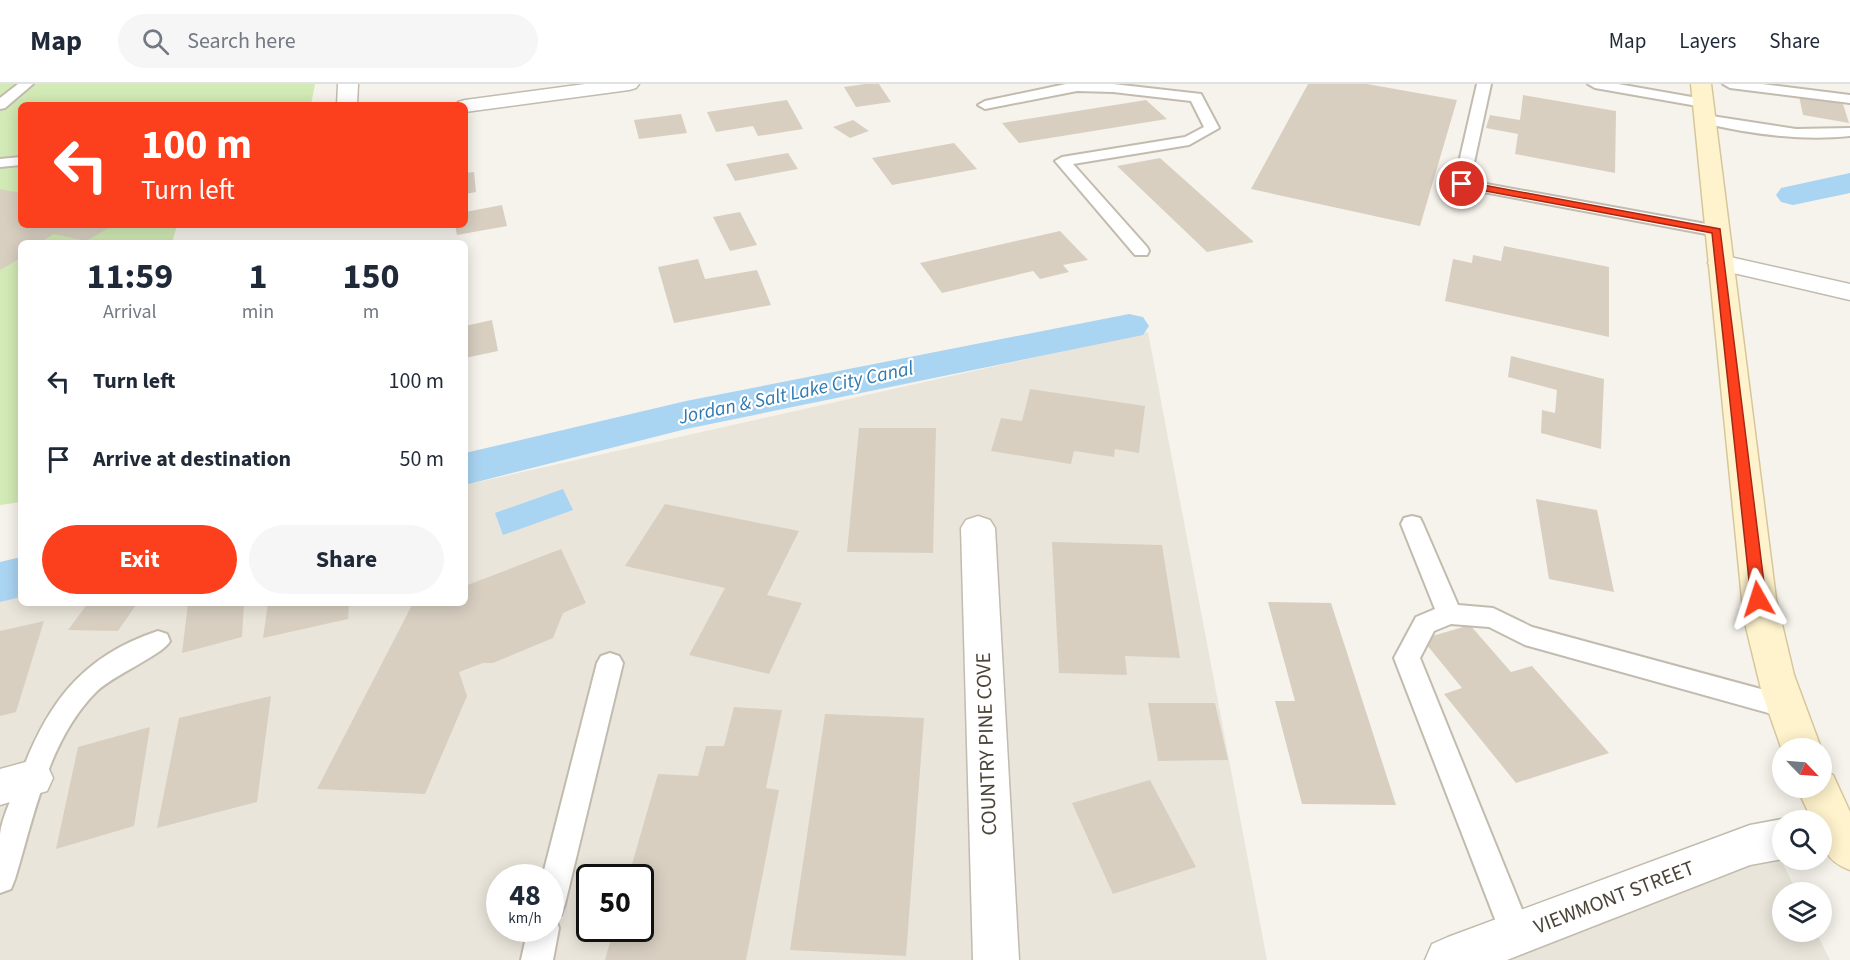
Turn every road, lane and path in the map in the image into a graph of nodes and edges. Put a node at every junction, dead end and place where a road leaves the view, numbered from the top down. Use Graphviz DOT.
graph roads {
  1 [pos="26,84"];
  2 [pos="348,84"];
  3 [pos="629,84"];
  4 [pos="1484,84"];
  5 [pos="1595,84"];
  6 [pos="1730,84"];
  7 [pos="1075,86"];
  8 [pos="1850,99"];
  9 [pos="347,102"];
  10 [pos="1703,102"];
  11 [pos="0,105"];
  12 [pos="985,105"];
  13 [pos="468,106"];
  14 [pos="1850,132"];
  15 [pos="18,161"];
  16 [pos="0,163"];
  17 [pos="1717,231"];
  18 [pos="1141,251"];
  19 [pos="1720,263"];
  20 [pos="1850,292"];
  21 [pos="1412,524"];
  22 [pos="978,528"];
  23 [pos="1449,614"];
  24 [pos="158,641"];
  25 [pos="610,663"];
  26 [pos="1783,706"];
  27 [pos="1797,738"];
  28 [pos="17,782"];
  29 [pos="1822,798"];
  30 [pos="1836,836"];
  31 [pos="1772,841"];
  32 [pos="560,864"];
  33 [pos="0,879"];
  34 [pos="1516,934"];
  35 [pos="541,942"];
  36 [pos="537,960"];
  37 [pos="996,960"];
  38 [pos="1448,960"];
  1 -- 11 [label="lane"];
  2 -- 9 [label="street"];
  3 -- 13 [label="street"];
  4 -- 17 [label="lane"];
  5 -- 10 [label="lane"];
  6 -- 8 [label="lane"];
  7 -- 12 [label="lane"];
  7 -- 18 [label="lane"];
  10 -- 14 [label="lane"];
  10 -- 17 [label="main road"];
  15 -- 16 [label="lane"];
  17 -- 19 [label="main road"];
  19 -- 20 [label="street"];
  19 -- 26 [label="main road"];
  21 -- 23 [label="lane"];
  22 -- 37 [label="street, COUNTRY PINE COVE"];
  23 -- 26 [label="lane"];
  23 -- 34 [label="lane"];
  24 -- 28 [label="lane"];
  25 -- 32 [label="lane"];
  26 -- 27 [label="main road"];
  28 -- 33 [label="lane"];
  29 -- 30 [label="main road"];
  31 -- 34 [label="street, VIEWMONT STREET"];
  34 -- 38 [label="street, VIEWMONT STREET"];
  35 -- 36 [label="lane"];
}
